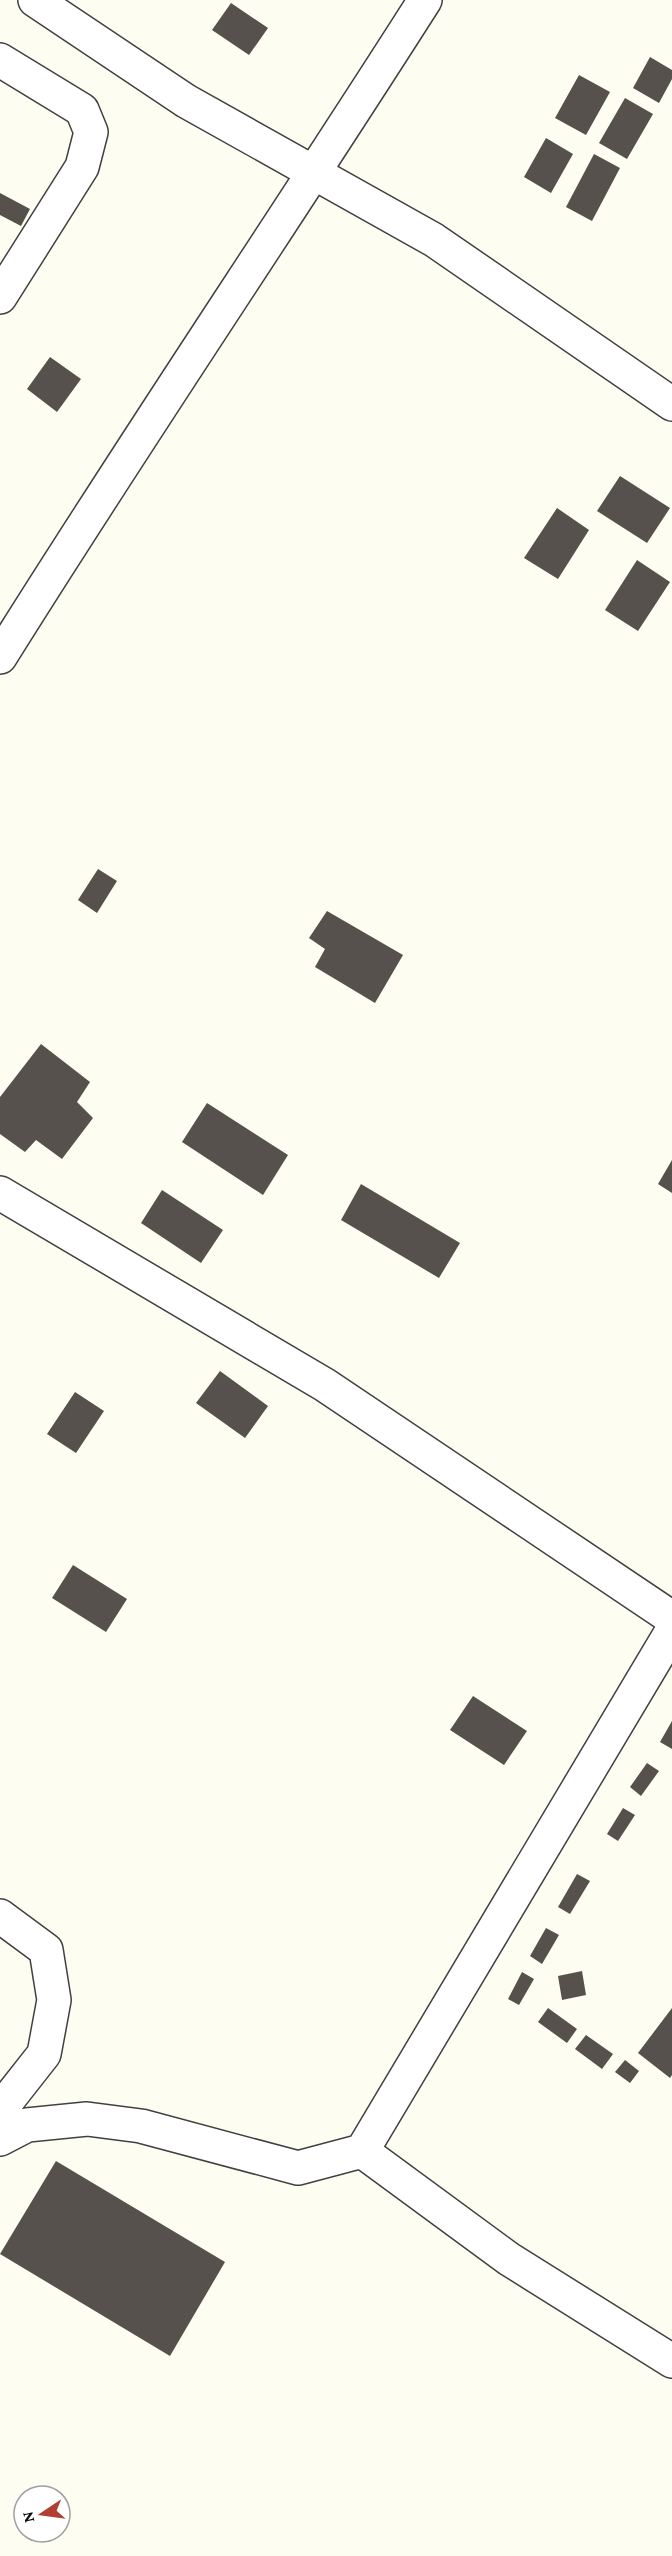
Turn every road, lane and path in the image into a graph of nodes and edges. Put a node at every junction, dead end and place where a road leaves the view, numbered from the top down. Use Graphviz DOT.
graph roads {
  1 [pos="35,0"];
  2 [pos="425,0"];
  3 [pos="0,60"];
  4 [pos="315,174"];
  5 [pos="0,297"];
  6 [pos="672,404"];
  7 [pos="0,657"];
  8 [pos="0,1192"];
  9 [pos="672,1618"];
  10 [pos="672,1631"];
  11 [pos="0,1916"];
  12 [pos="0,2110"];
  13 [pos="0,2139"];
  14 [pos="362,2151"];
  15 [pos="672,2361"];
  1 -- 4 [label="street"];
  2 -- 4 [label="street"];
  3 -- 5 [label="street"];
  4 -- 6 [label="street"];
  4 -- 7 [label="street"];
  8 -- 9 [label="street"];
  10 -- 14 [label="street"];
  11 -- 12 [label="street"];
  13 -- 14 [label="street"];
  14 -- 15 [label="street"];
}
